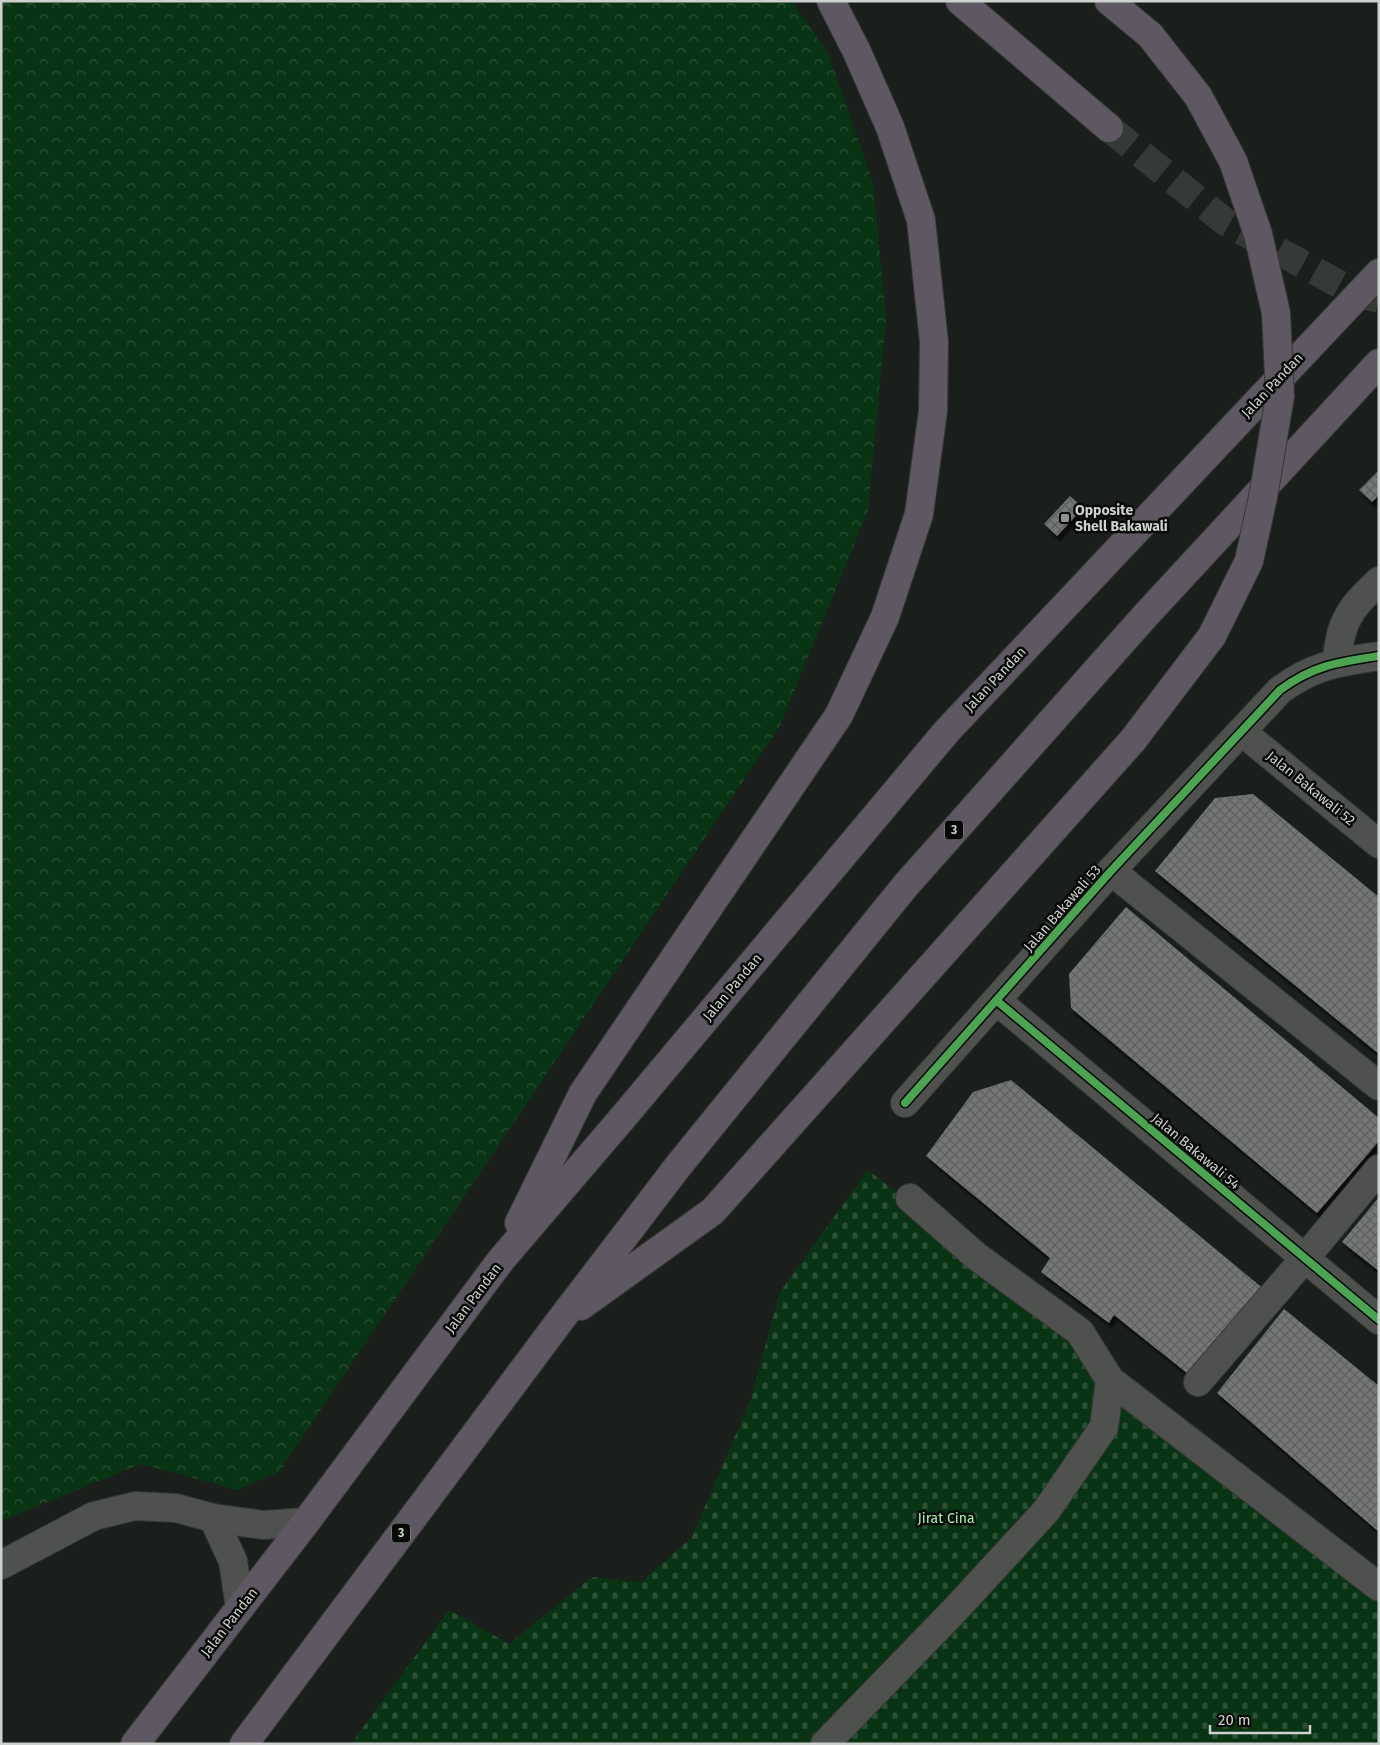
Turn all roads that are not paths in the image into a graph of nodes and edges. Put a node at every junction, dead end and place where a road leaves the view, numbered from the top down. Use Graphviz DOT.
graph roads {
  1 [pos="832,1"];
  2 [pos="960,1"];
  3 [pos="1109,1"];
  4 [pos="1109,128"];
  5 [pos="1379,273"];
  6 [pos="1379,363"];
  7 [pos="1379,581"];
  8 [pos="1379,656"];
  9 [pos="1336,662"];
  10 [pos="1242,732"];
  11 [pos="1379,844"];
  12 [pos="1111,871"];
  13 [pos="997,1001"];
  14 [pos="1379,1086"];
  15 [pos="905,1104"];
  16 [pos="1379,1169"];
  17 [pos="910,1198"];
  18 [pos="1305,1258"];
  19 [pos="501,1260"];
  20 [pos="1379,1320"];
  21 [pos="559,1322"];
  22 [pos="1110,1380"];
  23 [pos="1198,1382"];
  24 [pos="213,1518"];
  25 [pos="306,1522"];
  26 [pos="1,1564"];
  27 [pos="1379,1588"];
  28 [pos="240,1608"];
  29 [pos="135,1744"];
  30 [pos="244,1744"];
  31 [pos="825,1744"];
  1 -- 19 [label="highway"];
  2 -- 4 [label="highway"];
  3 -- 21 [label="highway, bridge"];
  5 -- 19 [label="highway, Jalan Pandan"];
  6 -- 21 [label="highway, 3"];
  7 -- 9 [label="street"];
  8 -- 9 [label="street, Jalan Bakawali 53"];
  9 -- 10 [label="street, Jalan Bakawali 53"];
  10 -- 11 [label="street, Jalan Bakawali 52"];
  10 -- 12 [label="street, Jalan Bakawali 53"];
  12 -- 13 [label="street, Jalan Bakawali 53"];
  12 -- 14 [label="street"];
  13 -- 15 [label="street, Jalan Bakawali 53"];
  13 -- 18 [label="street, Jalan Bakawali 54"];
  16 -- 18 [label="street"];
  17 -- 22 [label="street"];
  18 -- 20 [label="street, Jalan Bakawali 54"];
  18 -- 23 [label="street"];
  19 -- 25 [label="highway, Jalan Pandan"];
  21 -- 30 [label="highway, 3"];
  22 -- 27 [label="street"];
  22 -- 31 [label="street"];
  24 -- 25 [label="street"];
  24 -- 26 [label="street"];
  24 -- 28 [label="street"];
  25 -- 28 [label="highway, Jalan Pandan"];
  28 -- 29 [label="highway, Jalan Pandan"];
}
